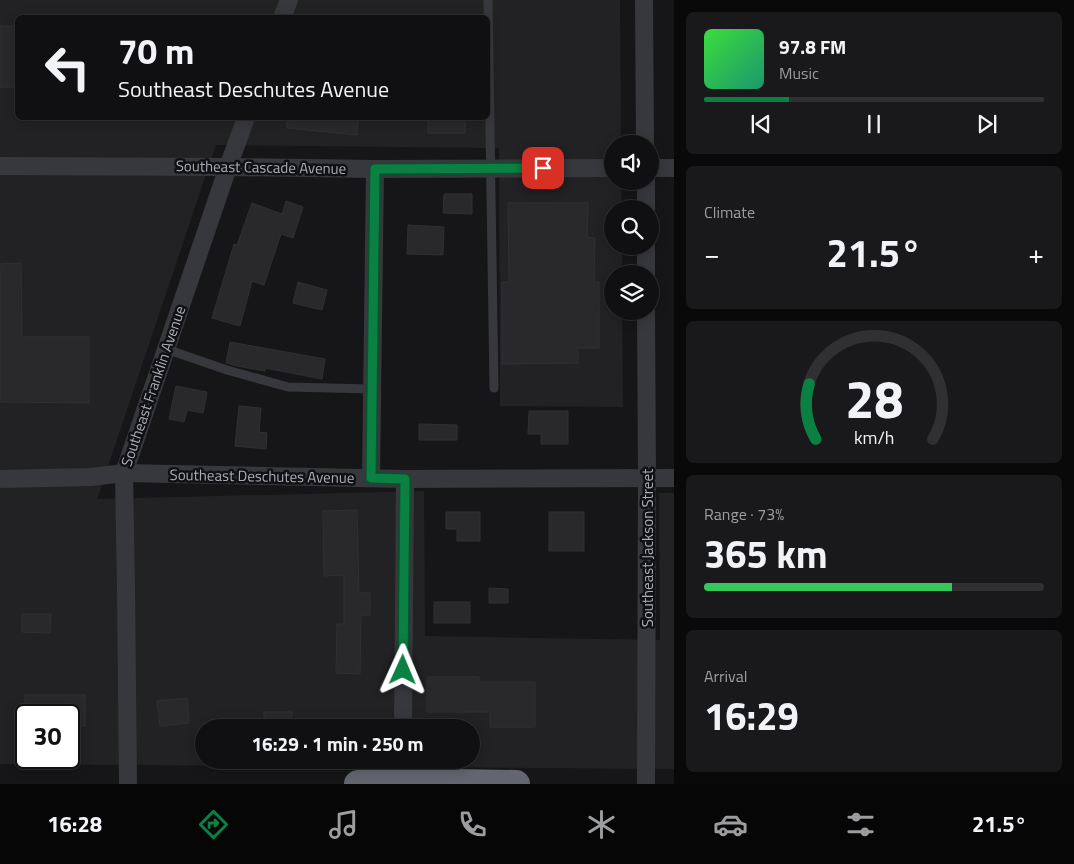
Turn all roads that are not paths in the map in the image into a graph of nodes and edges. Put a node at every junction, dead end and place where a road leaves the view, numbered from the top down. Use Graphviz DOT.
graph roads {
  1 [pos="289,0"];
  2 [pos="488,0"];
  3 [pos="644,0"];
  4 [pos="283,15"];
  5 [pos="488,15"];
  6 [pos="490,112"];
  7 [pos="245,120"];
  8 [pos="645,135"];
  9 [pos="0,166"];
  10 [pos="228,167"];
  11 [pos="491,168"];
  12 [pos="604,168"];
  13 [pos="659,168"];
  14 [pos="674,168"];
  15 [pos="375,169"];
  16 [pos="646,320"];
  17 [pos="166,349"];
  18 [pos="494,388"];
  19 [pos="372,389"];
  20 [pos="124,473"];
  21 [pos="647,477"];
  22 [pos="371,478"];
  23 [pos="674,478"];
  24 [pos="0,479"];
  25 [pos="405,479"];
  26 [pos="403,719"];
  27 [pos="402,771"];
  28 [pos="128,784"];
  29 [pos="358,784"];
  30 [pos="516,784"];
  31 [pos="646,784"];
  1 -- 4 [label="street"];
  2 -- 5 [label="lane"];
  3 -- 8 [label="street"];
  6 -- 11 [label="lane"];
  7 -- 10 [label="street, Southeast Franklin Avenue"];
  9 -- 10 [label="street, Southeast Cascade Avenue"];
  10 -- 15 [label="street, Southeast Cascade Avenue"];
  10 -- 17 [label="street, Southeast Franklin Avenue"];
  11 -- 12 [label="street, Southeast Cascade Avenue"];
  11 -- 15 [label="street, Southeast Cascade Avenue"];
  11 -- 18 [label="lane"];
  13 -- 14 [label="street"];
  15 -- 19 [label="street"];
  16 -- 21 [label="street, Southeast Jackson Street"];
  17 -- 19 [label="lane"];
  17 -- 20 [label="street, Southeast Franklin Avenue"];
  19 -- 22 [label="street"];
  20 -- 22 [label="street, Southeast Deschutes Avenue"];
  20 -- 24 [label="street, Southeast Deschutes Avenue"];
  20 -- 28 [label="street, Southeast Franklin Avenue"];
  21 -- 23 [label="street, Southeast Deschutes Avenue"];
  21 -- 25 [label="street, Southeast Deschutes Avenue"];
  21 -- 31 [label="street, Southeast Jackson Street"];
  22 -- 25 [label="street, Southeast Deschutes Avenue"];
  25 -- 26 [label="street"];
  27 -- 29 [label="highway"];
  27 -- 30 [label="highway"];
}
